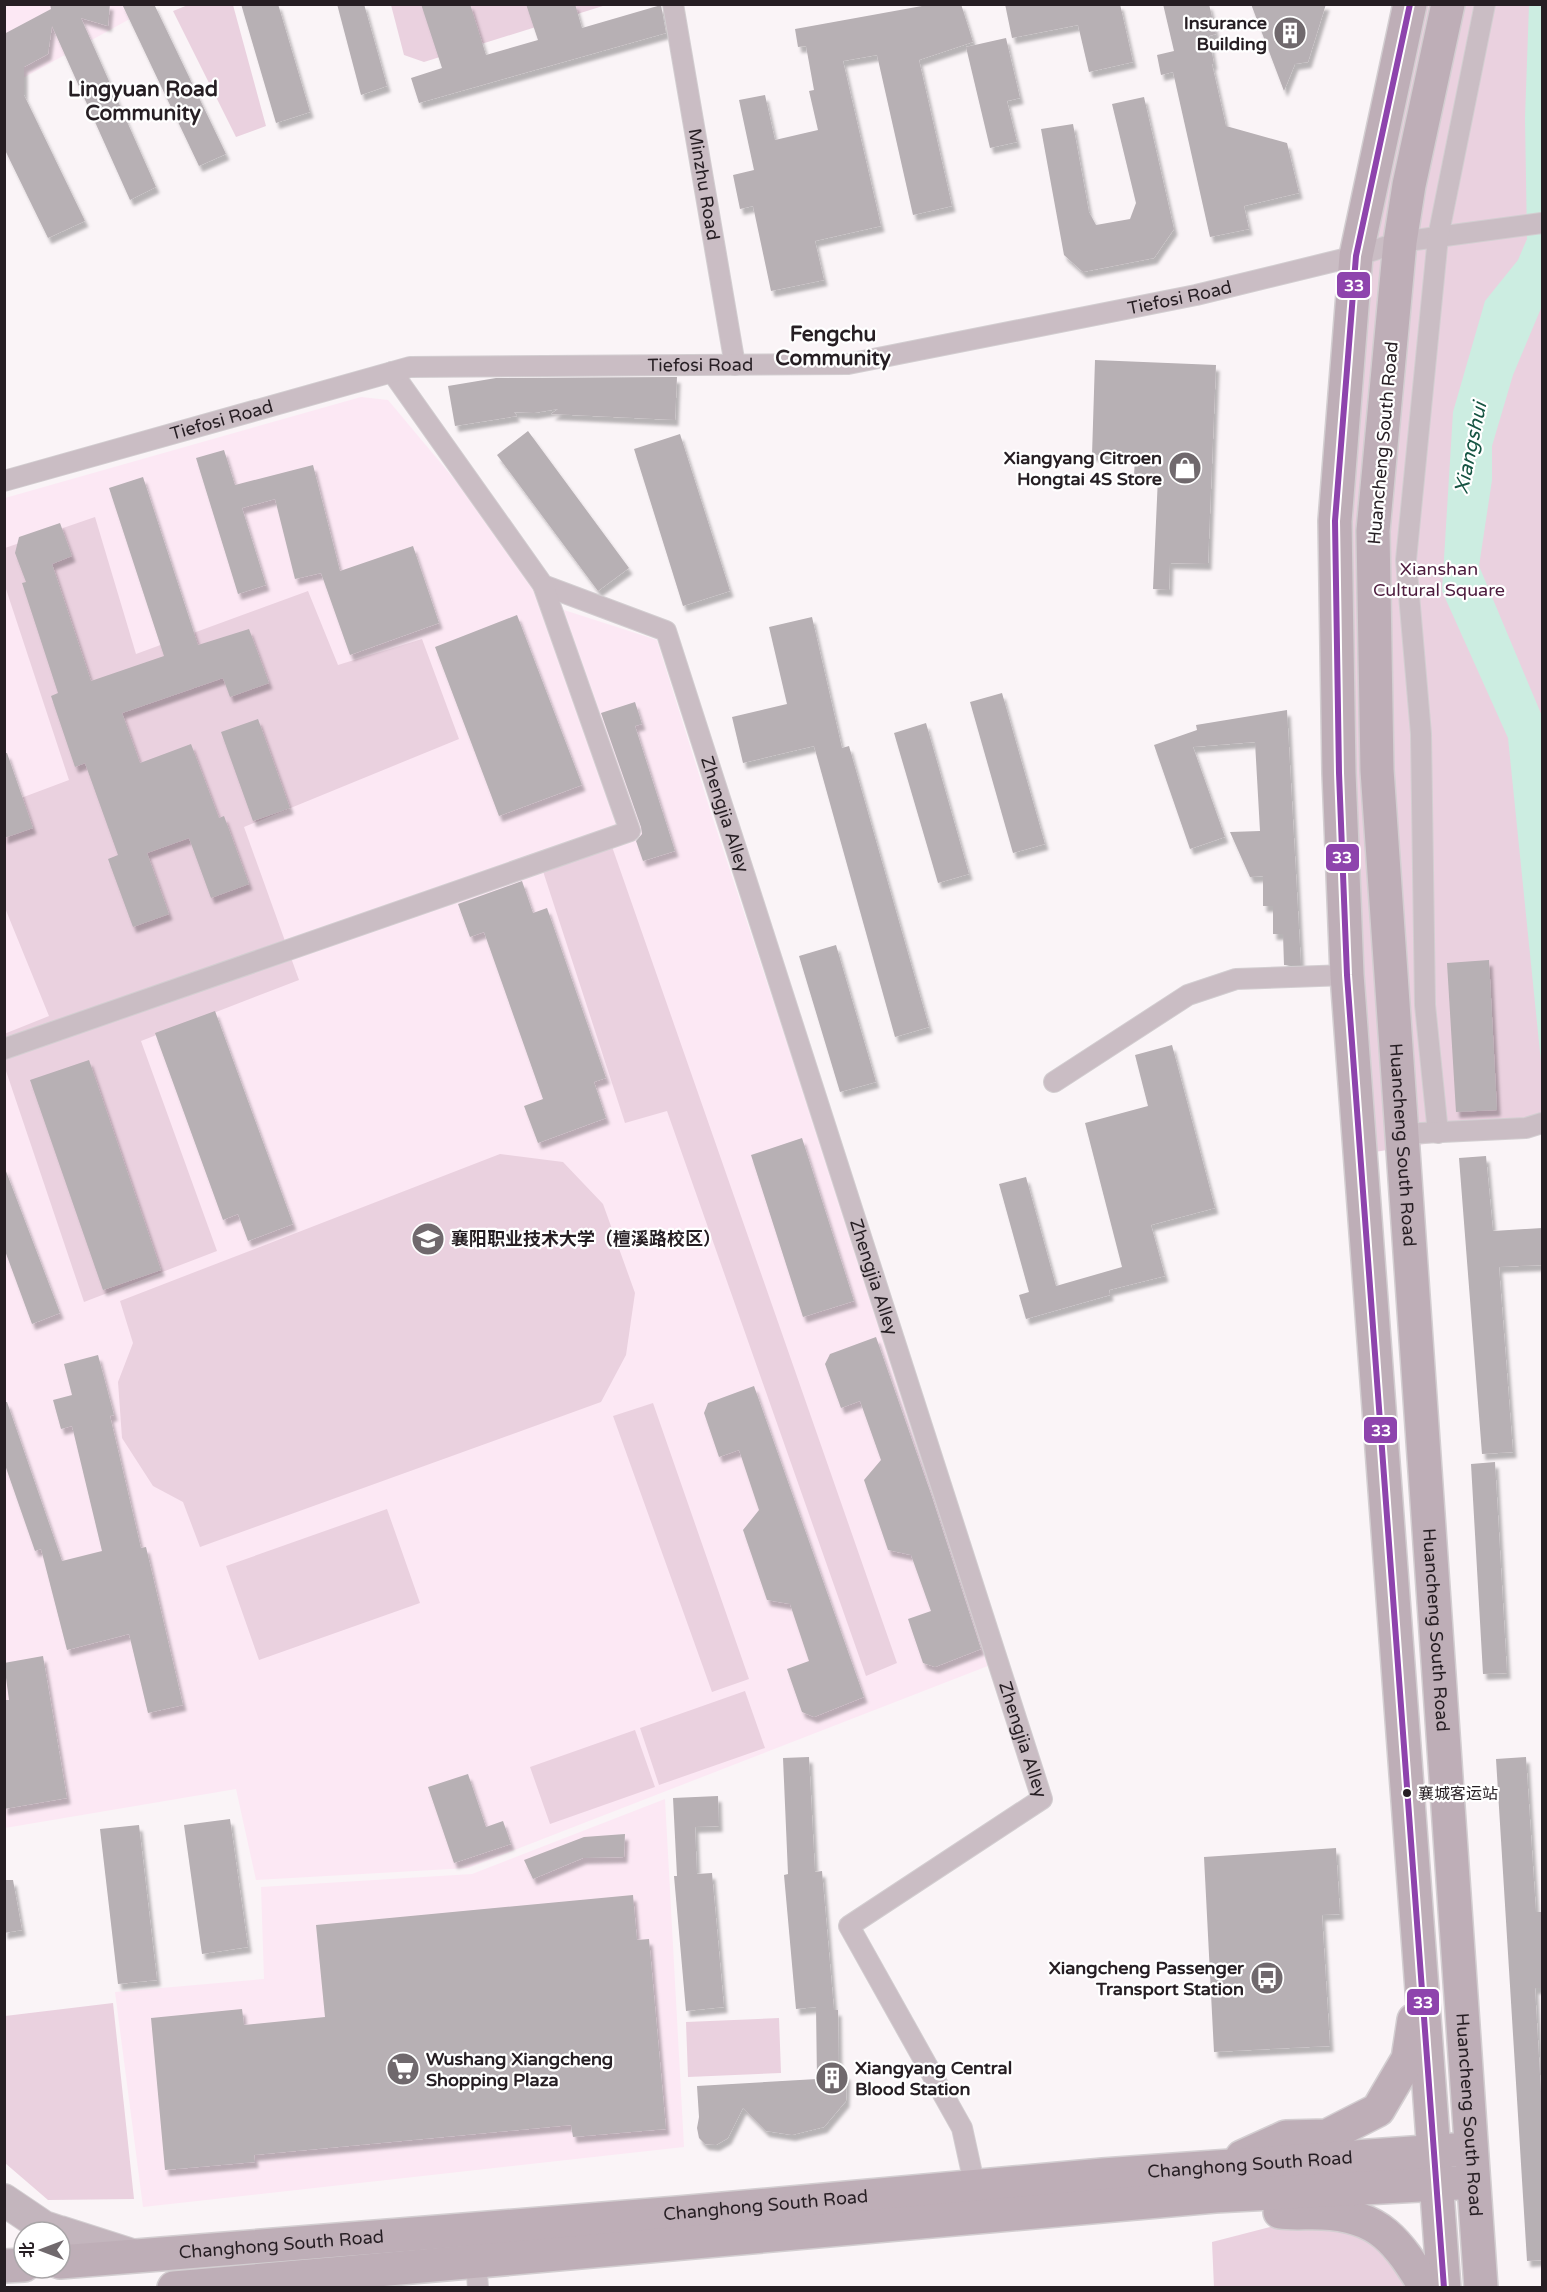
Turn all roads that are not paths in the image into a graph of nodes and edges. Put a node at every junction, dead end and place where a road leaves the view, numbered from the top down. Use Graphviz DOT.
graph roads {
  1 [pos="673,4"];
  2 [pos="1410,4"];
  3 [pos="1448,4"];
  4 [pos="1485,4"];
  5 [pos="1542,223"];
  6 [pos="1438,237"];
  7 [pos="1400,242"];
  8 [pos="1356,256"];
  9 [pos="735,365"];
  10 [pos="392,372"];
  11 [pos="4,481"];
  12 [pos="543,585"];
  13 [pos="1347,975"];
  14 [pos="4,1049"];
  15 [pos="1054,1082"];
  16 [pos="1534,1126"];
  17 [pos="1438,1133"];
  18 [pos="1400,1134"];
  19 [pos="1422,1974"];
  20 [pos="1471,2149"];
  21 [pos="1434,2151"];
  22 [pos="1217,2181"];
  23 [pos="1438,2183"];
  24 [pos="1474,2183"];
  25 [pos="975,2187"];
  26 [pos="4,2200"];
  27 [pos="34,2220"];
  28 [pos="72,2236"];
  29 [pos="139,2257"];
  30 [pos="72,2261"];
  31 [pos="477,2274"];
  32 [pos="174,2288"];
  33 [pos="1426,2288"];
  34 [pos="1444,2288"];
  35 [pos="1480,2288"];
  1 -- 9 [label="street, Minzhu Road"];
  2 -- 8 [label="highway, Huancheng South Road"];
  3 -- 7 [label="highway, Huancheng South Road"];
  4 -- 6 [label="street"];
  5 -- 6 [label="street, Tiefosi Road"];
  6 -- 7 [label="street, Tiefosi Road"];
  6 -- 17 [label="street"];
  7 -- 8 [label="street, Tiefosi Road"];
  7 -- 18 [label="highway, Huancheng South Road"];
  8 -- 9 [label="street, Tiefosi Road"];
  8 -- 13 [label="highway, Huancheng South Road"];
  9 -- 10 [label="street, Tiefosi Road"];
  10 -- 11 [label="street, Tiefosi Road"];
  10 -- 12 [label="street"];
  12 -- 14 [label="street"];
  12 -- 25 [label="street, Zhengjia Alley"];
  13 -- 15 [label="street"];
  13 -- 19 [label="highway, Huancheng South Road"];
  16 -- 17 [label="street"];
  17 -- 18 [label="street"];
  18 -- 20 [label="highway, Huancheng South Road"];
  19 -- 21 [label="highway, Huancheng South Road"];
  19 -- 22 [label="highway"];
  20 -- 21 [label="highway, Changhong South Road"];
  20 -- 24 [label="highway, Huancheng South Road"];
  21 -- 22 [label="highway, Changhong South Road"];
  21 -- 23 [label="highway, Huancheng South Road"];
  22 -- 23 [label="highway, Changhong South Road"];
  22 -- 25 [label="highway, Changhong South Road"];
  22 -- 31 [label="highway, Changhong South Road"];
  22 -- 33 [label="highway"];
  23 -- 24 [label="highway, Changhong South Road"];
  23 -- 34 [label="highway, Huancheng South Road"];
  24 -- 35 [label="highway, Huancheng South Road"];
  25 -- 29 [label="highway, Changhong South Road"];
  26 -- 27 [label="main road"];
  28 -- 29 [label="main road"];
  29 -- 30 [label="highway, Changhong South Road"];
  31 -- 32 [label="highway, Changhong South Road"];
}
